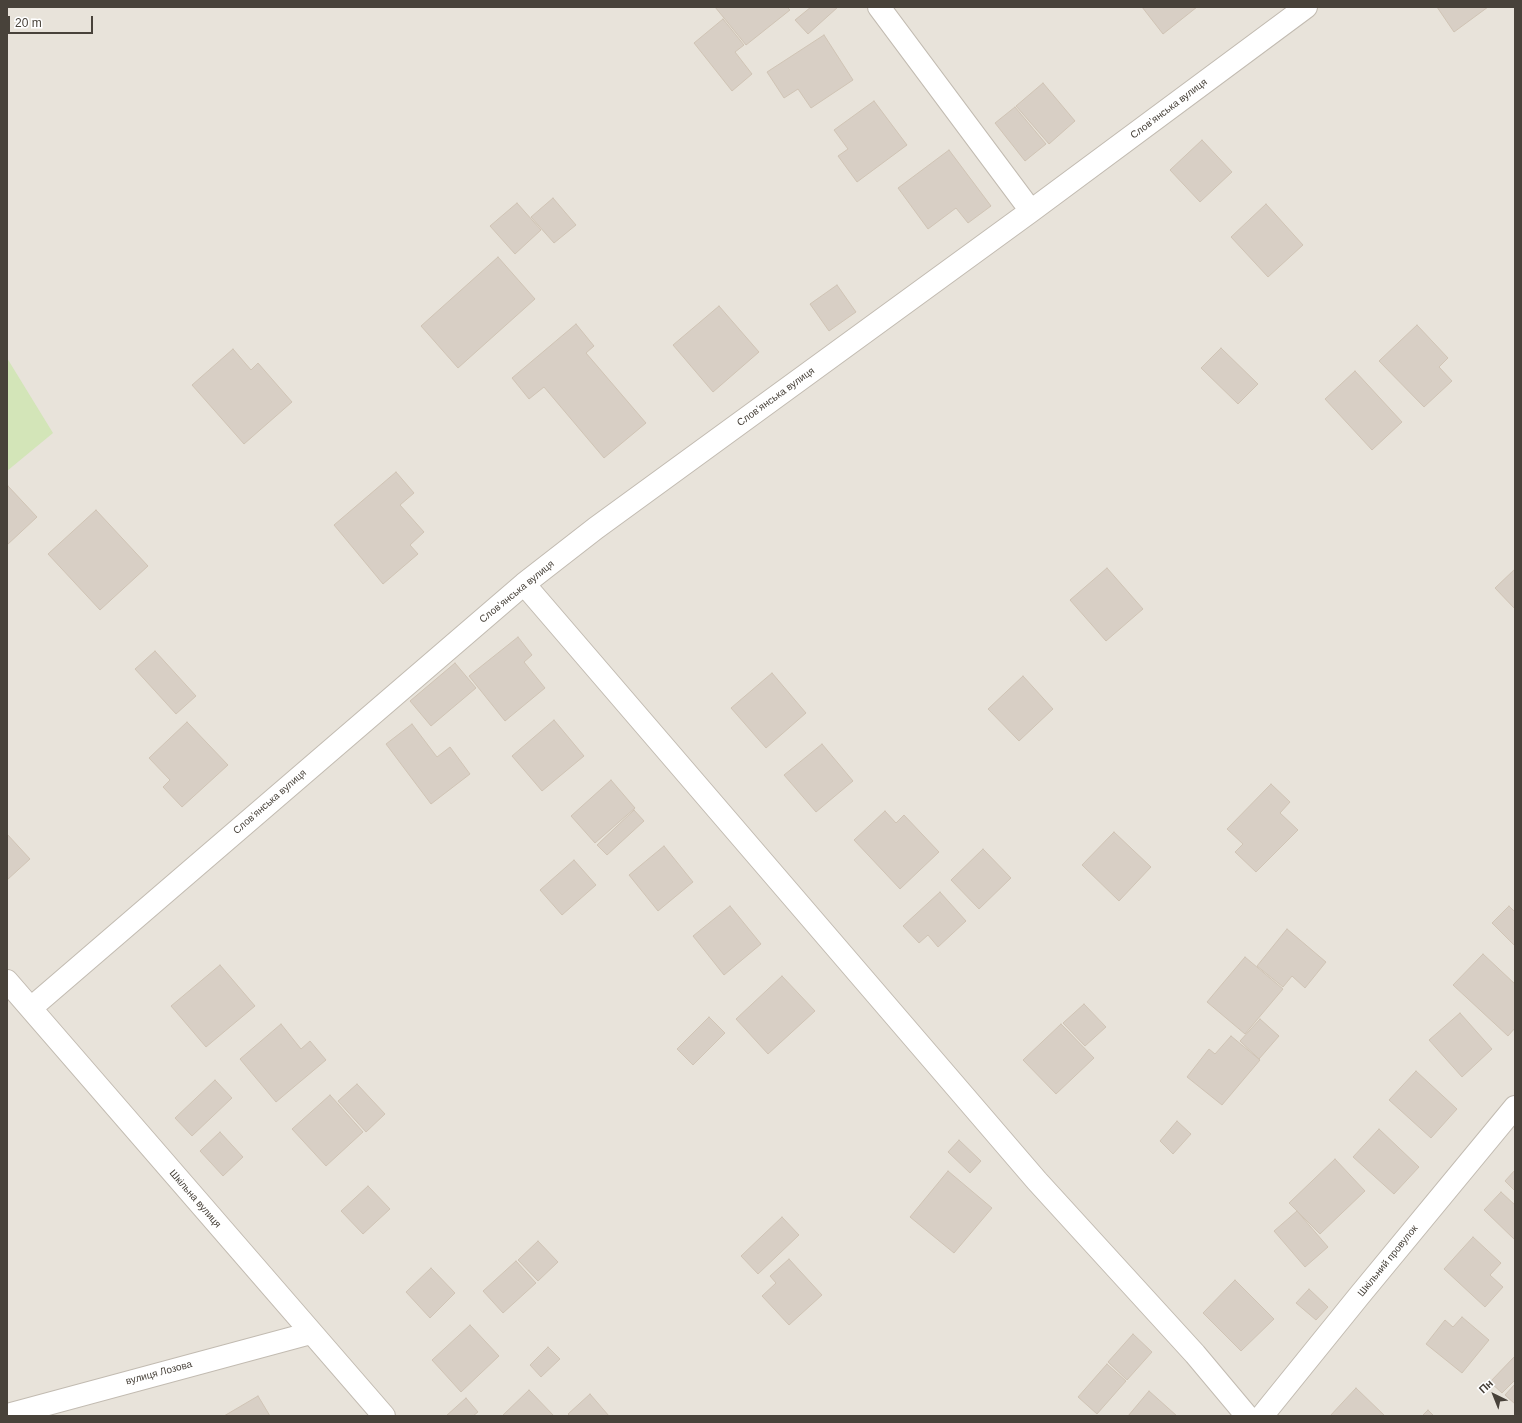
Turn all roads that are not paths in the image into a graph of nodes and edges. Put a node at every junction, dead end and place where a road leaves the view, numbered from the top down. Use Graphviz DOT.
graph roads {
  1 [pos="879,7"];
  2 [pos="1306,7"];
  3 [pos="1031,211"];
  4 [pos="524,584"];
  5 [pos="7,981"];
  6 [pos="30,1008"];
  7 [pos="1515,1107"];
  8 [pos="311,1333"];
  9 [pos="7,1415"];
  10 [pos="384,1416"];
  11 [pos="1247,1416"];
  12 [pos="1262,1416"];
  1 -- 3 [label="street"];
  2 -- 3 [label="street, Словʼянська вулиця"];
  3 -- 4 [label="street, Словʼянська вулиця"];
  4 -- 6 [label="street, Словʼянська вулиця"];
  4 -- 11 [label="street"];
  5 -- 6 [label="street, Шкільна вулиця"];
  6 -- 8 [label="street, Шкільна вулиця"];
  7 -- 12 [label="street, Шкільний провулок"];
  8 -- 9 [label="street, вулиця Лозова"];
  8 -- 10 [label="street, Шкільна вулиця"];
}
